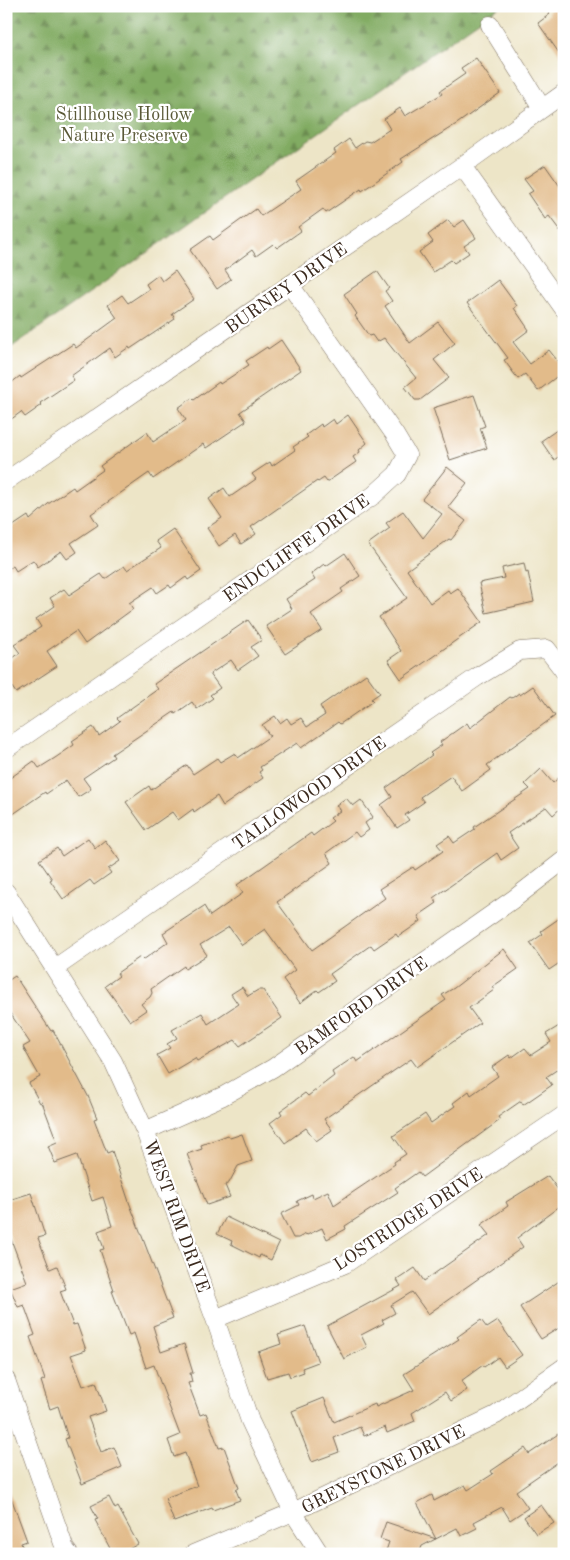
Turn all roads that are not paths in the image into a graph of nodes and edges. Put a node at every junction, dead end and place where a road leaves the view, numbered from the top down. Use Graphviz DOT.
graph roads {
  1 [pos="490,25"];
  2 [pos="564,93"];
  3 [pos="542,108"];
  4 [pos="462,166"];
  5 [pos="290,285"];
  6 [pos="564,309"];
  7 [pos="6,481"];
  8 [pos="564,671"];
  9 [pos="6,749"];
  10 [pos="564,860"];
  11 [pos="6,892"];
  12 [pos="56,968"];
  13 [pos="564,1115"];
  14 [pos="145,1131"];
  15 [pos="215,1319"];
  16 [pos="564,1367"];
  17 [pos="6,1380"];
  18 [pos="12,1415"];
  19 [pos="294,1512"];
  20 [pos="69,1554"];
  21 [pos="193,1554"];
  22 [pos="320,1554"];
  1 -- 3 [label="street"];
  2 -- 3 [label="street, BURNEY DRIVE"];
  3 -- 4 [label="street, BURNEY DRIVE"];
  4 -- 5 [label="street, BURNEY DRIVE"];
  4 -- 6 [label="street"];
  5 -- 7 [label="street, BURNEY DRIVE"];
  5 -- 9 [label="street, ENDCLIFFE DRIVE"];
  8 -- 12 [label="street, TALLOWOOD DRIVE"];
  10 -- 14 [label="street, BAMFORD DRIVE"];
  11 -- 12 [label="street, WEST RIM DRIVE"];
  12 -- 14 [label="street, WEST RIM DRIVE"];
  13 -- 15 [label="street, LOSTRIDGE DRIVE"];
  14 -- 15 [label="street, WEST RIM DRIVE"];
  15 -- 19 [label="street, WEST RIM DRIVE"];
  16 -- 19 [label="street, GREYSTONE DRIVE"];
  17 -- 18 [label="street"];
  18 -- 20 [label="street"];
  19 -- 21 [label="street, GREYSTONE DRIVE"];
  19 -- 22 [label="street, WEST RIM DRIVE"];
}
